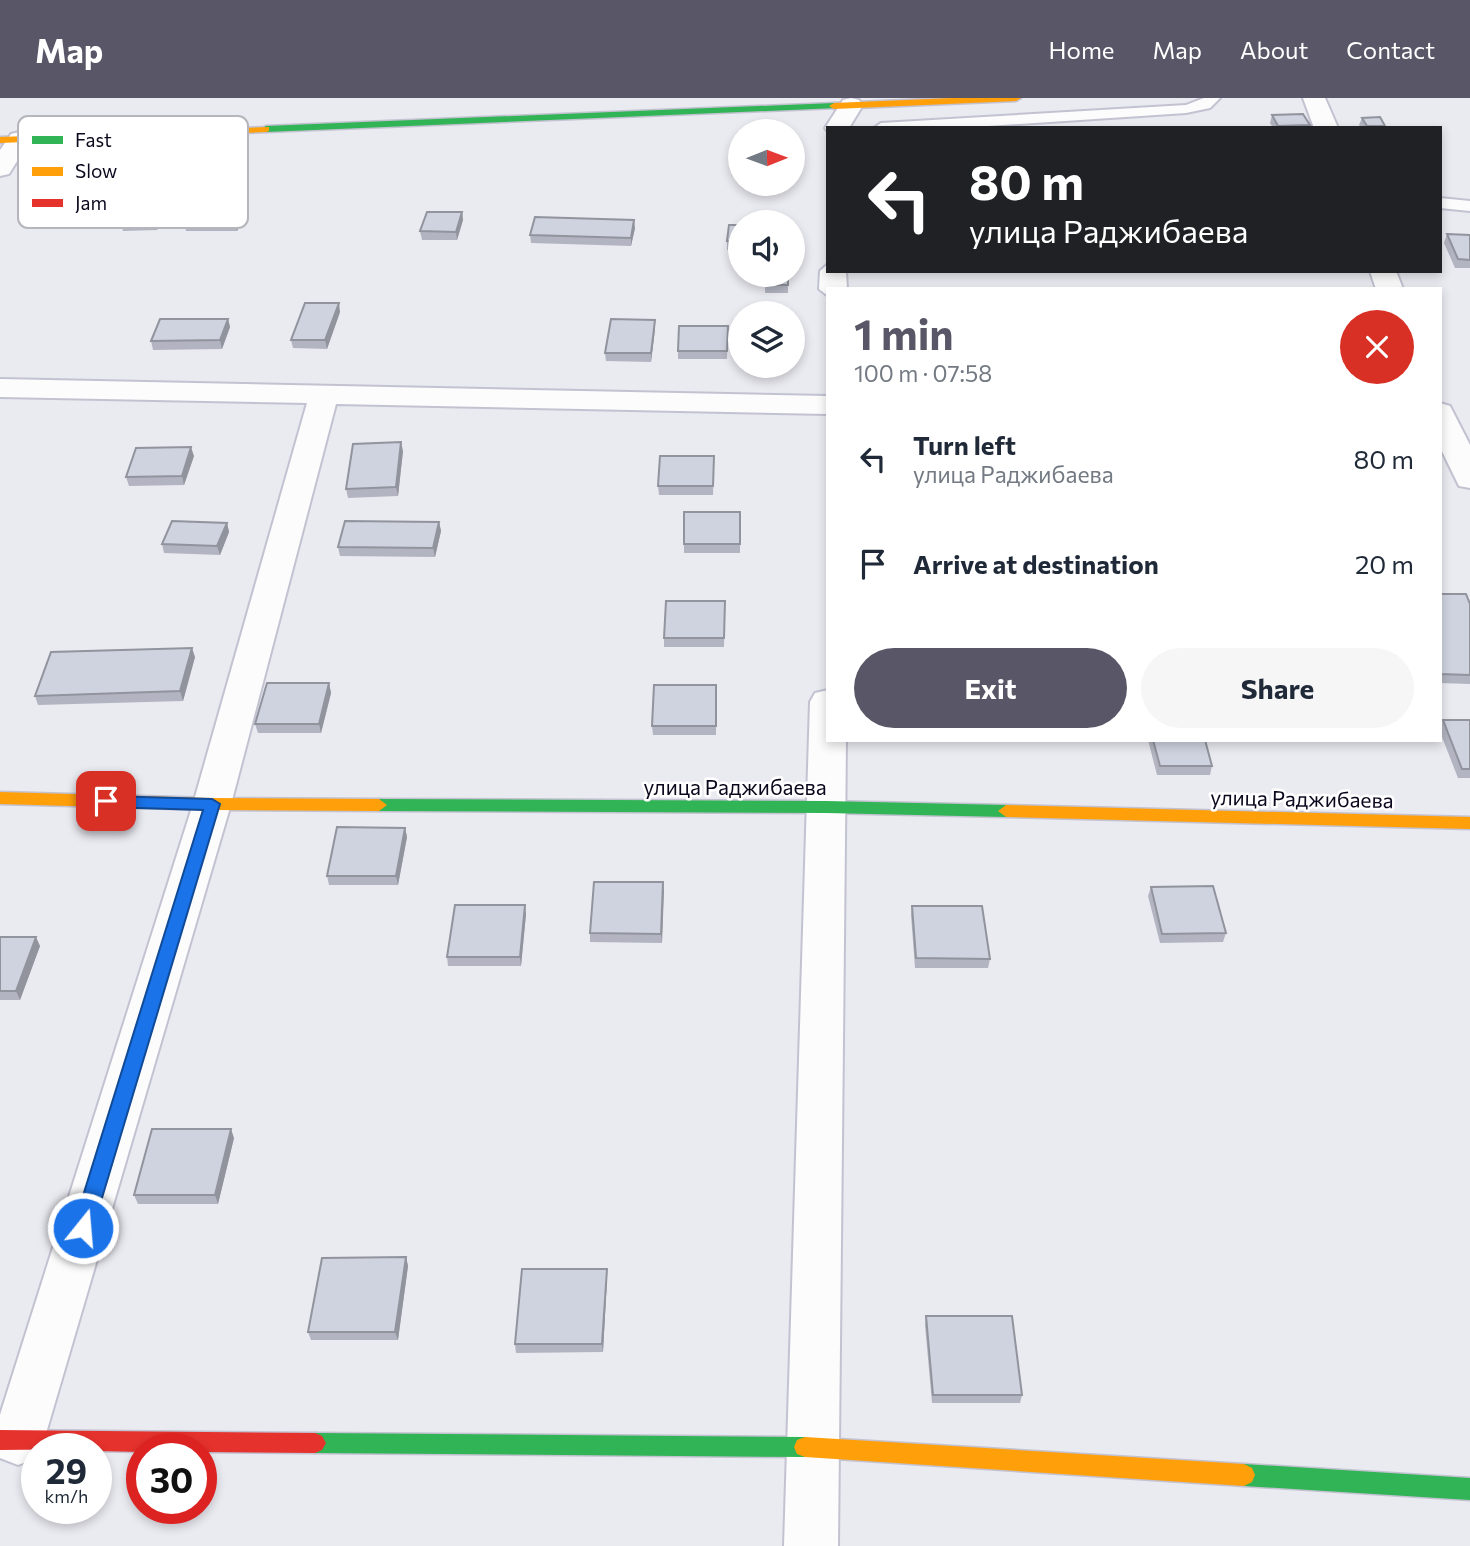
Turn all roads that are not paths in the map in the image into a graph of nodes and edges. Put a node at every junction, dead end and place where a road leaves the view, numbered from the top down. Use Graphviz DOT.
graph roads {
  1 [pos="1016,98"];
  2 [pos="1213,98"];
  3 [pos="1314,98"];
  4 [pos="971,99"];
  5 [pos="851,105"];
  6 [pos="838,126"];
  7 [pos="913,126"];
  8 [pos="1325,126"];
  9 [pos="248,129"];
  10 [pos="10,139"];
  11 [pos="0,169"];
  12 [pos="1442,203"];
  13 [pos="1470,206"];
  14 [pos="0,388"];
  15 [pos="324,395"];
  16 [pos="826,405"];
  17 [pos="1442,416"];
  18 [pos="1470,479"];
  19 [pos="827,742"];
  20 [pos="0,798"];
  21 [pos="212,804"];
  22 [pos="826,807"];
  23 [pos="1470,823"];
  24 [pos="9,1440"];
  25 [pos="811,1447"];
  26 [pos="1470,1489"];
  27 [pos="811,1546"];
  1 -- 4 [label="street"];
  2 -- 7 [label="lane"];
  3 -- 8 [label="street"];
  4 -- 5 [label="street"];
  5 -- 6 [label="street"];
  5 -- 9 [label="street"];
  10 -- 11 [label="street"];
  12 -- 13 [label="lane"];
  14 -- 15 [label="street"];
  15 -- 16 [label="street"];
  15 -- 21 [label="street"];
  17 -- 18 [label="street"];
  19 -- 22 [label="street"];
  20 -- 21 [label="street, улица Раджибаева"];
  21 -- 22 [label="street, улица Раджибаева"];
  21 -- 24 [label="street"];
  22 -- 23 [label="street, улица Раджибаева"];
  22 -- 25 [label="street"];
  24 -- 25 [label="street"];
  25 -- 26 [label="street"];
  25 -- 27 [label="street"];
}
